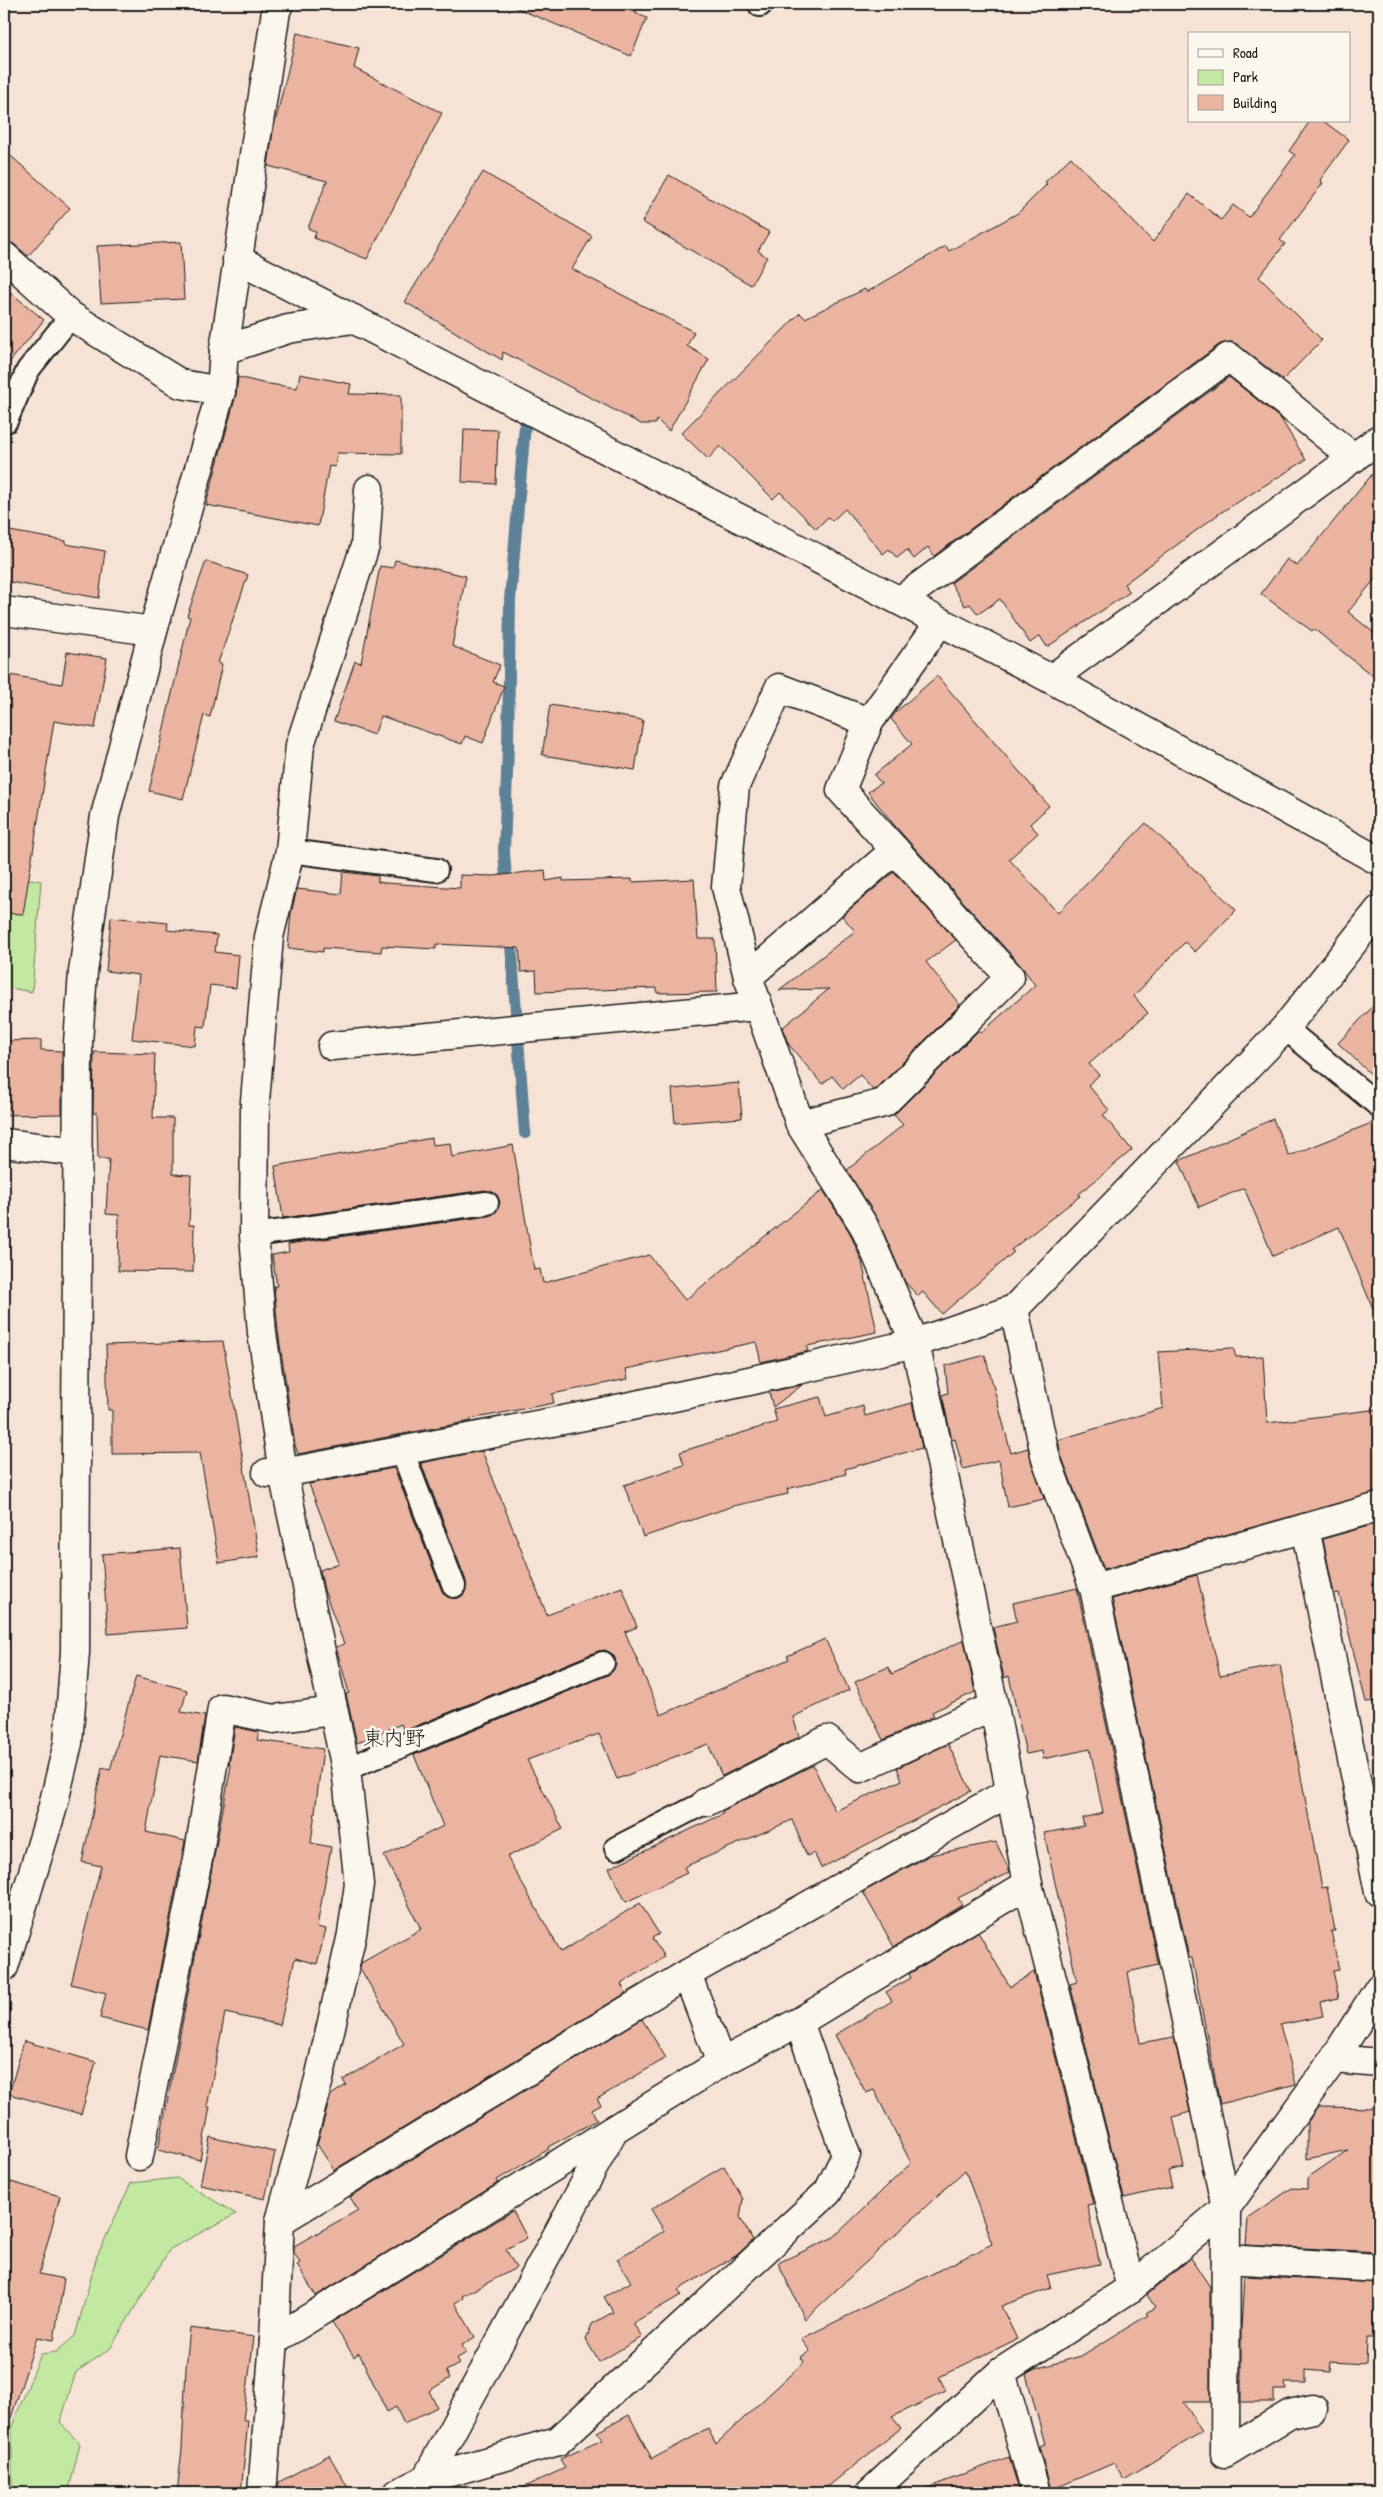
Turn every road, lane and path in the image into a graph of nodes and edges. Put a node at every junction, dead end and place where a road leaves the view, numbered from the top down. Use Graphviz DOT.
graph roads {
  1 [pos="279,4"];
  2 [pos="4,256"];
  3 [pos="237,258"];
  4 [pos="71,316"];
  5 [pos="353,319"];
  6 [pos="224,350"];
  7 [pos="221,391"];
  8 [pos="6,421"];
  9 [pos="1379,439"];
  10 [pos="1354,458"];
  11 [pos="369,489"];
  12 [pos="901,600"];
  13 [pos="4,611"];
  14 [pos="940,622"];
  15 [pos="153,631"];
  16 [pos="1051,679"];
  17 [pos="869,722"];
  18 [pos="895,850"];
  19 [pos="290,851"];
  20 [pos="1379,861"];
  21 [pos="436,870"];
  22 [pos="1379,910"];
  23 [pos="748,977"];
  24 [pos="758,1006"];
  25 [pos="1285,1028"];
  26 [pos="332,1046"];
  27 [pos="1379,1106"];
  28 [pos="800,1124"];
  29 [pos="4,1143"];
  30 [pos="78,1152"];
  31 [pos="487,1203"];
  32 [pos="254,1235"];
  33 [pos="1014,1309"];
  34 [pos="915,1343"];
  35 [pos="402,1451"];
  36 [pos="275,1473"];
  37 [pos="1379,1508"];
  38 [pos="1305,1528"];
  39 [pos="454,1586"];
  40 [pos="1094,1588"];
  41 [pos="603,1663"];
  42 [pos="994,1706"];
  43 [pos="333,1711"];
  44 [pos="346,1769"];
  45 [pos="1011,1791"];
  46 [pos="706,1802"];
  47 [pos="616,1848"];
  48 [pos="1028,1884"];
  49 [pos="1379,1892"];
  50 [pos="4,1967"];
  51 [pos="687,1974"];
  52 [pos="1379,1988"];
  53 [pos="799,2022"];
  54 [pos="1334,2059"];
  55 [pos="721,2063"];
  56 [pos="1379,2063"];
  57 [pos="614,2131"];
  58 [pos="139,2156"];
  59 [pos="1226,2208"];
  60 [pos="280,2221"];
  61 [pos="1226,2259"];
  62 [pos="1379,2268"];
  63 [pos="1131,2288"];
  64 [pos="274,2340"];
  65 [pos="1001,2372"];
  66 [pos="1313,2409"];
  67 [pos="426,2479"];
  68 [pos="262,2493"];
  69 [pos="398,2493"];
  70 [pos="870,2493"];
  71 [pos="1036,2493"];
  1 -- 3 [label="street"];
  2 -- 4 [label="street"];
  3 -- 5 [label="street"];
  3 -- 6 [label="street"];
  4 -- 7 [label="street"];
  4 -- 8 [label="lane"];
  5 -- 6 [label="street"];
  5 -- 12 [label="street"];
  6 -- 7 [label="street"];
  7 -- 15 [label="street"];
  9 -- 10 [label="street"];
  10 -- 12 [label="street"];
  10 -- 16 [label="street"];
  11 -- 19 [label="street"];
  12 -- 14 [label="street"];
  13 -- 15 [label="street"];
  14 -- 16 [label="street"];
  14 -- 17 [label="street"];
  15 -- 30 [label="street"];
  16 -- 20 [label="street"];
  17 -- 18 [label="street"];
  17 -- 23 [label="street"];
  18 -- 23 [label="street"];
  18 -- 28 [label="street"];
  19 -- 21 [label="lane"];
  19 -- 32 [label="street"];
  22 -- 25 [label="street"];
  23 -- 24 [label="street"];
  24 -- 26 [label="street"];
  24 -- 28 [label="street"];
  25 -- 27 [label="lane"];
  25 -- 33 [label="street"];
  28 -- 34 [label="street"];
  29 -- 30 [label="street"];
  30 -- 50 [label="street"];
  31 -- 32 [label="lane"];
  32 -- 36 [label="street"];
  33 -- 34 [label="street"];
  33 -- 40 [label="street"];
  34 -- 35 [label="street"];
  34 -- 42 [label="street"];
  35 -- 36 [label="street"];
  35 -- 39 [label="lane"];
  36 -- 43 [label="street"];
  37 -- 38 [label="street"];
  38 -- 40 [label="street"];
  38 -- 49 [label="street"];
  40 -- 59 [label="street"];
  41 -- 44 [label="lane"];
  42 -- 45 [label="street"];
  42 -- 46 [label="street"];
  43 -- 44 [label="street"];
  43 -- 58 [label="street"];
  44 -- 60 [label="street"];
  45 -- 48 [label="street"];
  45 -- 51 [label="street"];
  46 -- 47 [label="lane"];
  48 -- 53 [label="street"];
  48 -- 63 [label="street"];
  51 -- 55 [label="street"];
  51 -- 60 [label="street"];
  52 -- 54 [label="street"];
  53 -- 55 [label="street"];
  53 -- 67 [label="street"];
  54 -- 56 [label="street"];
  54 -- 59 [label="street"];
  55 -- 57 [label="street"];
  57 -- 64 [label="street"];
  57 -- 67 [label="street"];
  59 -- 61 [label="street"];
  59 -- 63 [label="street"];
  60 -- 64 [label="street"];
  61 -- 62 [label="street"];
  61 -- 66 [label="street"];
  63 -- 65 [label="street"];
  64 -- 68 [label="street"];
  65 -- 70 [label="street"];
  65 -- 71 [label="street"];
  67 -- 69 [label="street"];
}
